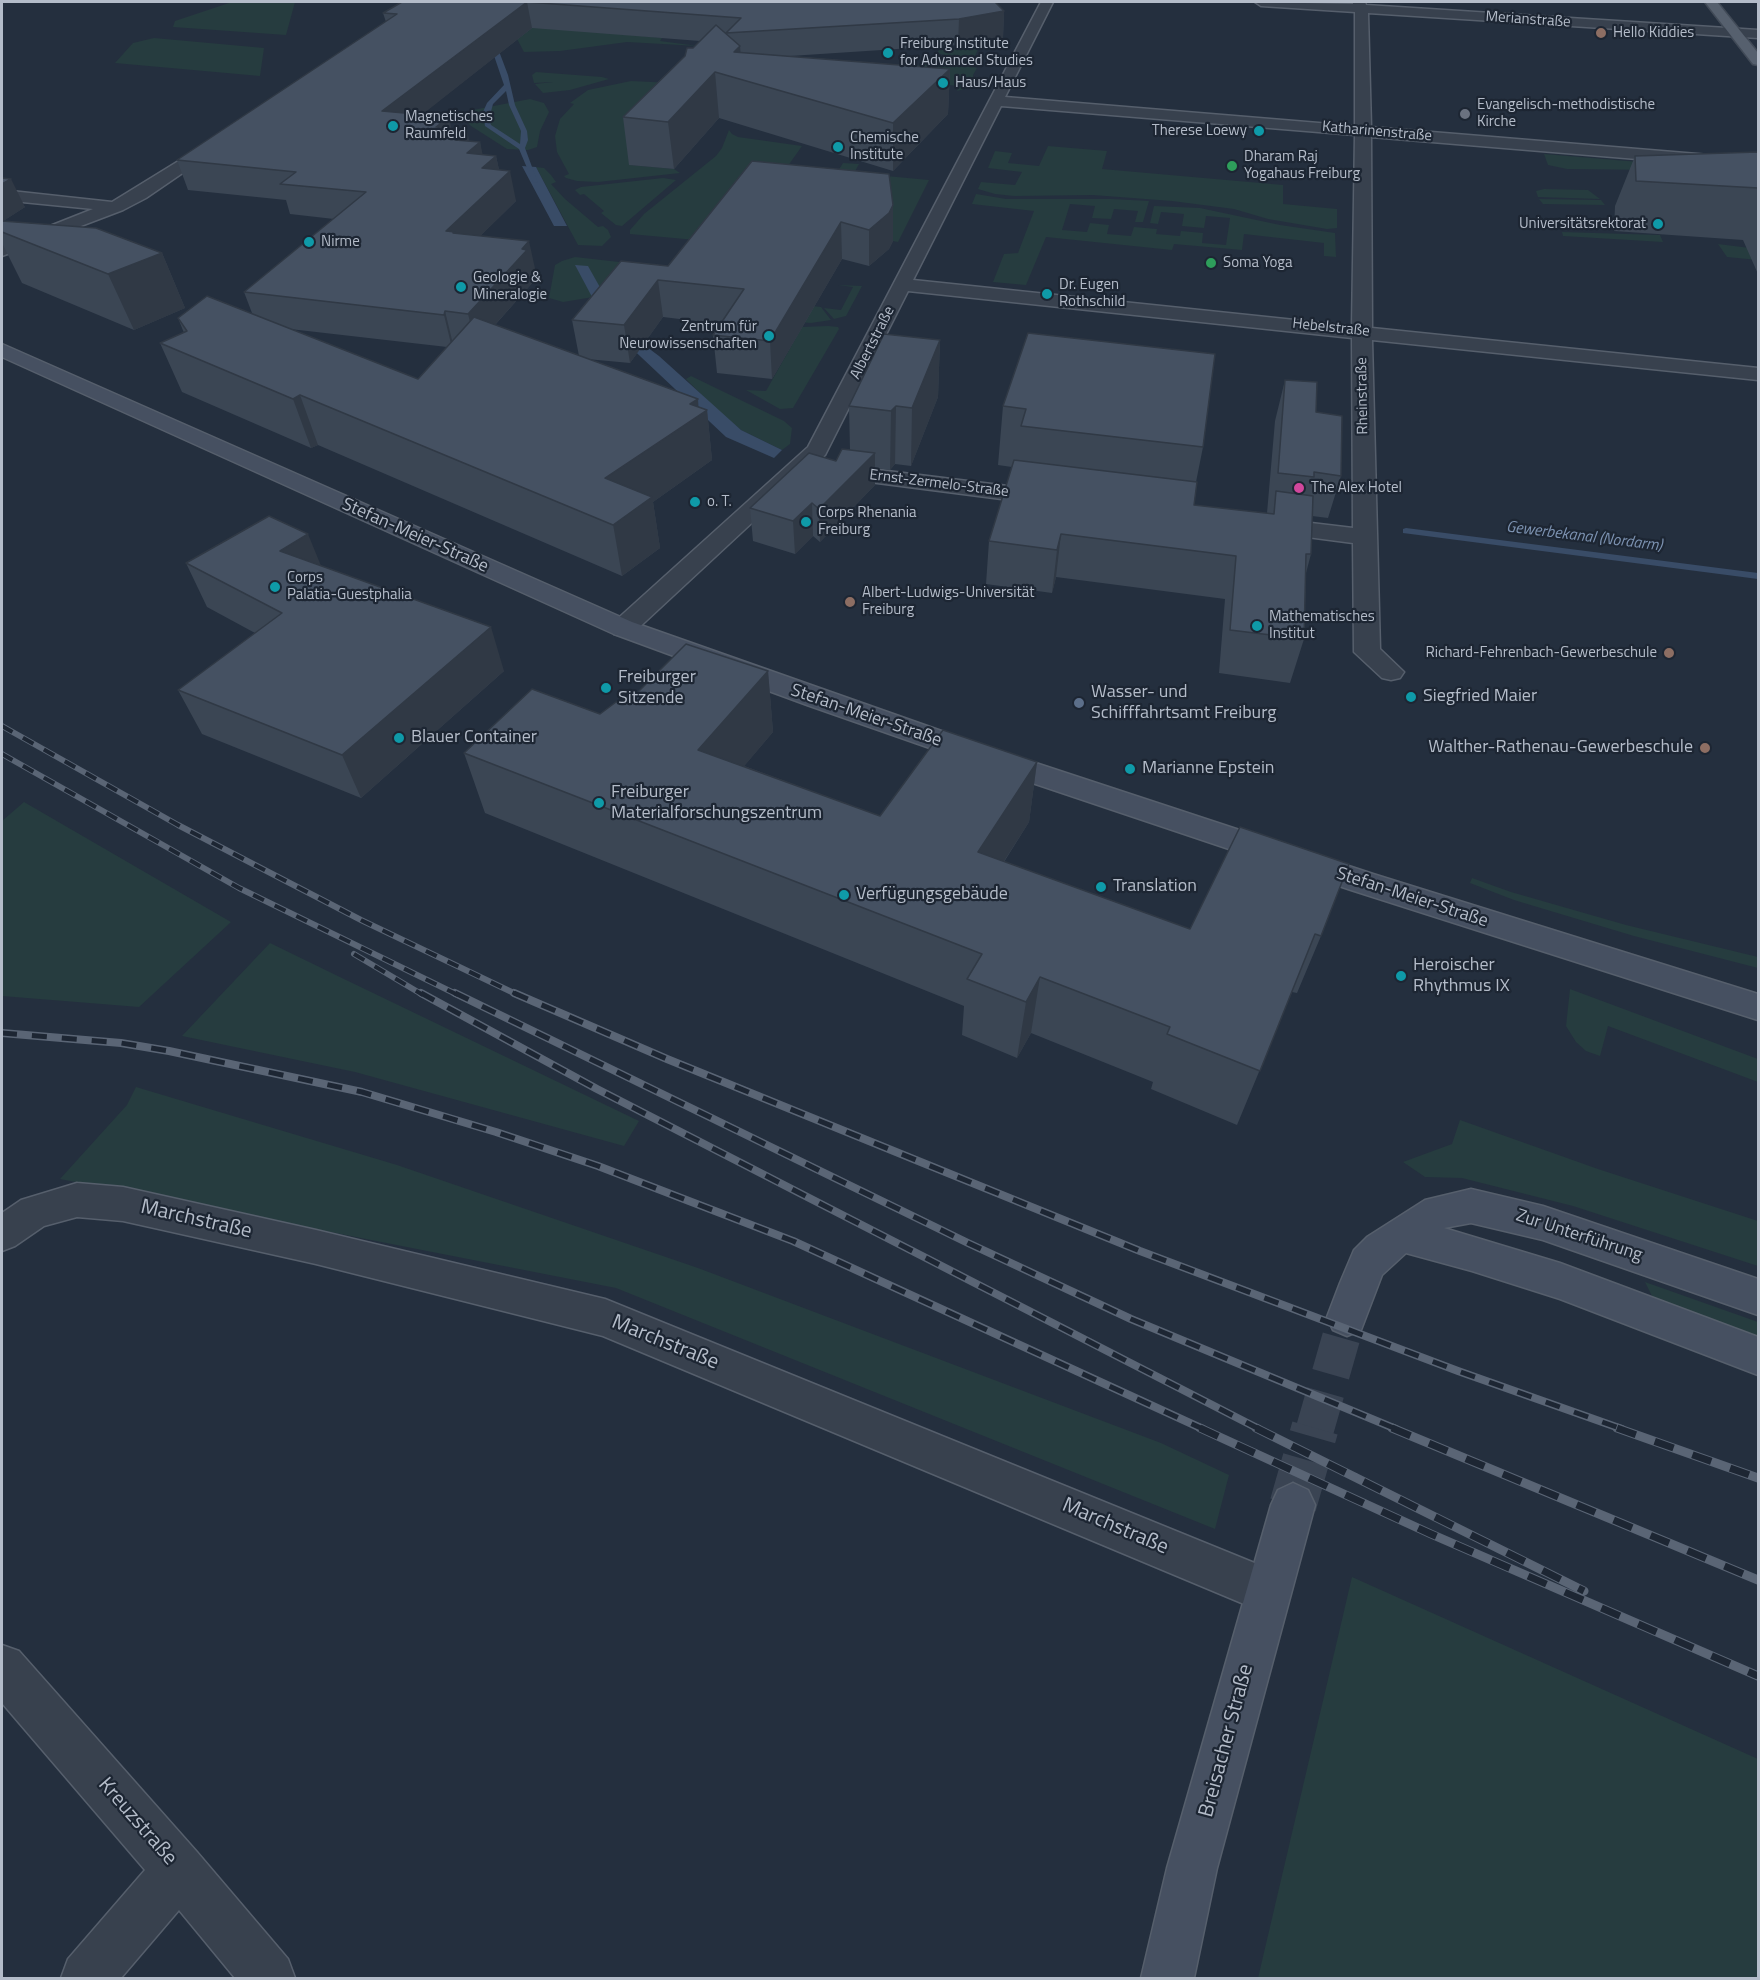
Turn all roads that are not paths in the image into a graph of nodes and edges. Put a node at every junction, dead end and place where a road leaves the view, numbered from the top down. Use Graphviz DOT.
graph roads {
  1 [pos="1047,2"];
  2 [pos="1261,2"];
  3 [pos="1711,2"];
  4 [pos="1360,5"];
  5 [pos="1749,19"];
  6 [pos="1736,33"];
  7 [pos="1758,33"];
  8 [pos="1758,61"];
  9 [pos="996,101"];
  10 [pos="1363,131"];
  11 [pos="225,136"];
  12 [pos="1758,164"];
  13 [pos="2,195"];
  14 [pos="117,206"];
  15 [pos="2,251"];
  16 [pos="903,285"];
  17 [pos="1362,331"];
  18 [pos="2,350"];
  19 [pos="1758,374"];
  20 [pos="798,467"];
  21 [pos="1074,501"];
  22 [pos="1249,522"];
  23 [pos="1365,537"];
  24 [pos="623,628"];
  25 [pos="1391,672"];
  26 [pos="1758,1007"];
  27 [pos="17,1223"];
  28 [pos="1401,1234"];
  29 [pos="1758,1297"];
  30 [pos="1347,1317"];
  31 [pos="1758,1356"];
  32 [pos="1293,1505"];
  33 [pos="1268,1591"];
  34 [pos="2,1668"];
  35 [pos="179,1870"];
  36 [pos="87,1978"];
  37 [pos="269,1978"];
  38 [pos="1167,1978"];
  1 -- 9 [label="street, Albertstraße"];
  2 -- 4 [label="street, Merianstraße"];
  3 -- 6 [label="main road"];
  4 -- 6 [label="street, Merianstraße"];
  4 -- 10 [label="street, Rheinstraße"];
  5 -- 7 [label="main road"];
  6 -- 7 [label="street, Merianstraße"];
  6 -- 8 [label="main road"];
  9 -- 10 [label="street, Katharinenstraße"];
  9 -- 16 [label="street, Albertstraße"];
  10 -- 12 [label="street, Katharinenstraße"];
  10 -- 17 [label="street, Rheinstraße"];
  11 -- 14 [label="street"];
  13 -- 14 [label="street"];
  14 -- 15 [label="street"];
  16 -- 17 [label="street, Hebelstraße"];
  16 -- 20 [label="street, Albertstraße"];
  17 -- 19 [label="street, Hebelstraße"];
  17 -- 23 [label="street, Rheinstraße"];
  18 -- 24 [label="main road, Stefan-Meier-Straße"];
  20 -- 21 [label="street, Ernst-Zermelo-Straße"];
  20 -- 24 [label="street, Albertstraße"];
  22 -- 23 [label="street"];
  23 -- 25 [label="street, Rheinstraße"];
  24 -- 26 [label="main road, Stefan-Meier-Straße"];
  27 -- 33 [label="street, Marchstraße"];
  28 -- 29 [label="main road, Zur Unterführung"];
  28 -- 30 [label="main road, Zur Unterführung"];
  28 -- 31 [label="main road"];
  32 -- 33 [label="main road, Breisacher Straße"];
  33 -- 38 [label="main road, Breisacher Straße"];
  34 -- 35 [label="street, Kreuzstraße"];
  35 -- 36 [label="street"];
  35 -- 37 [label="street, Kreuzstraße"];
}
